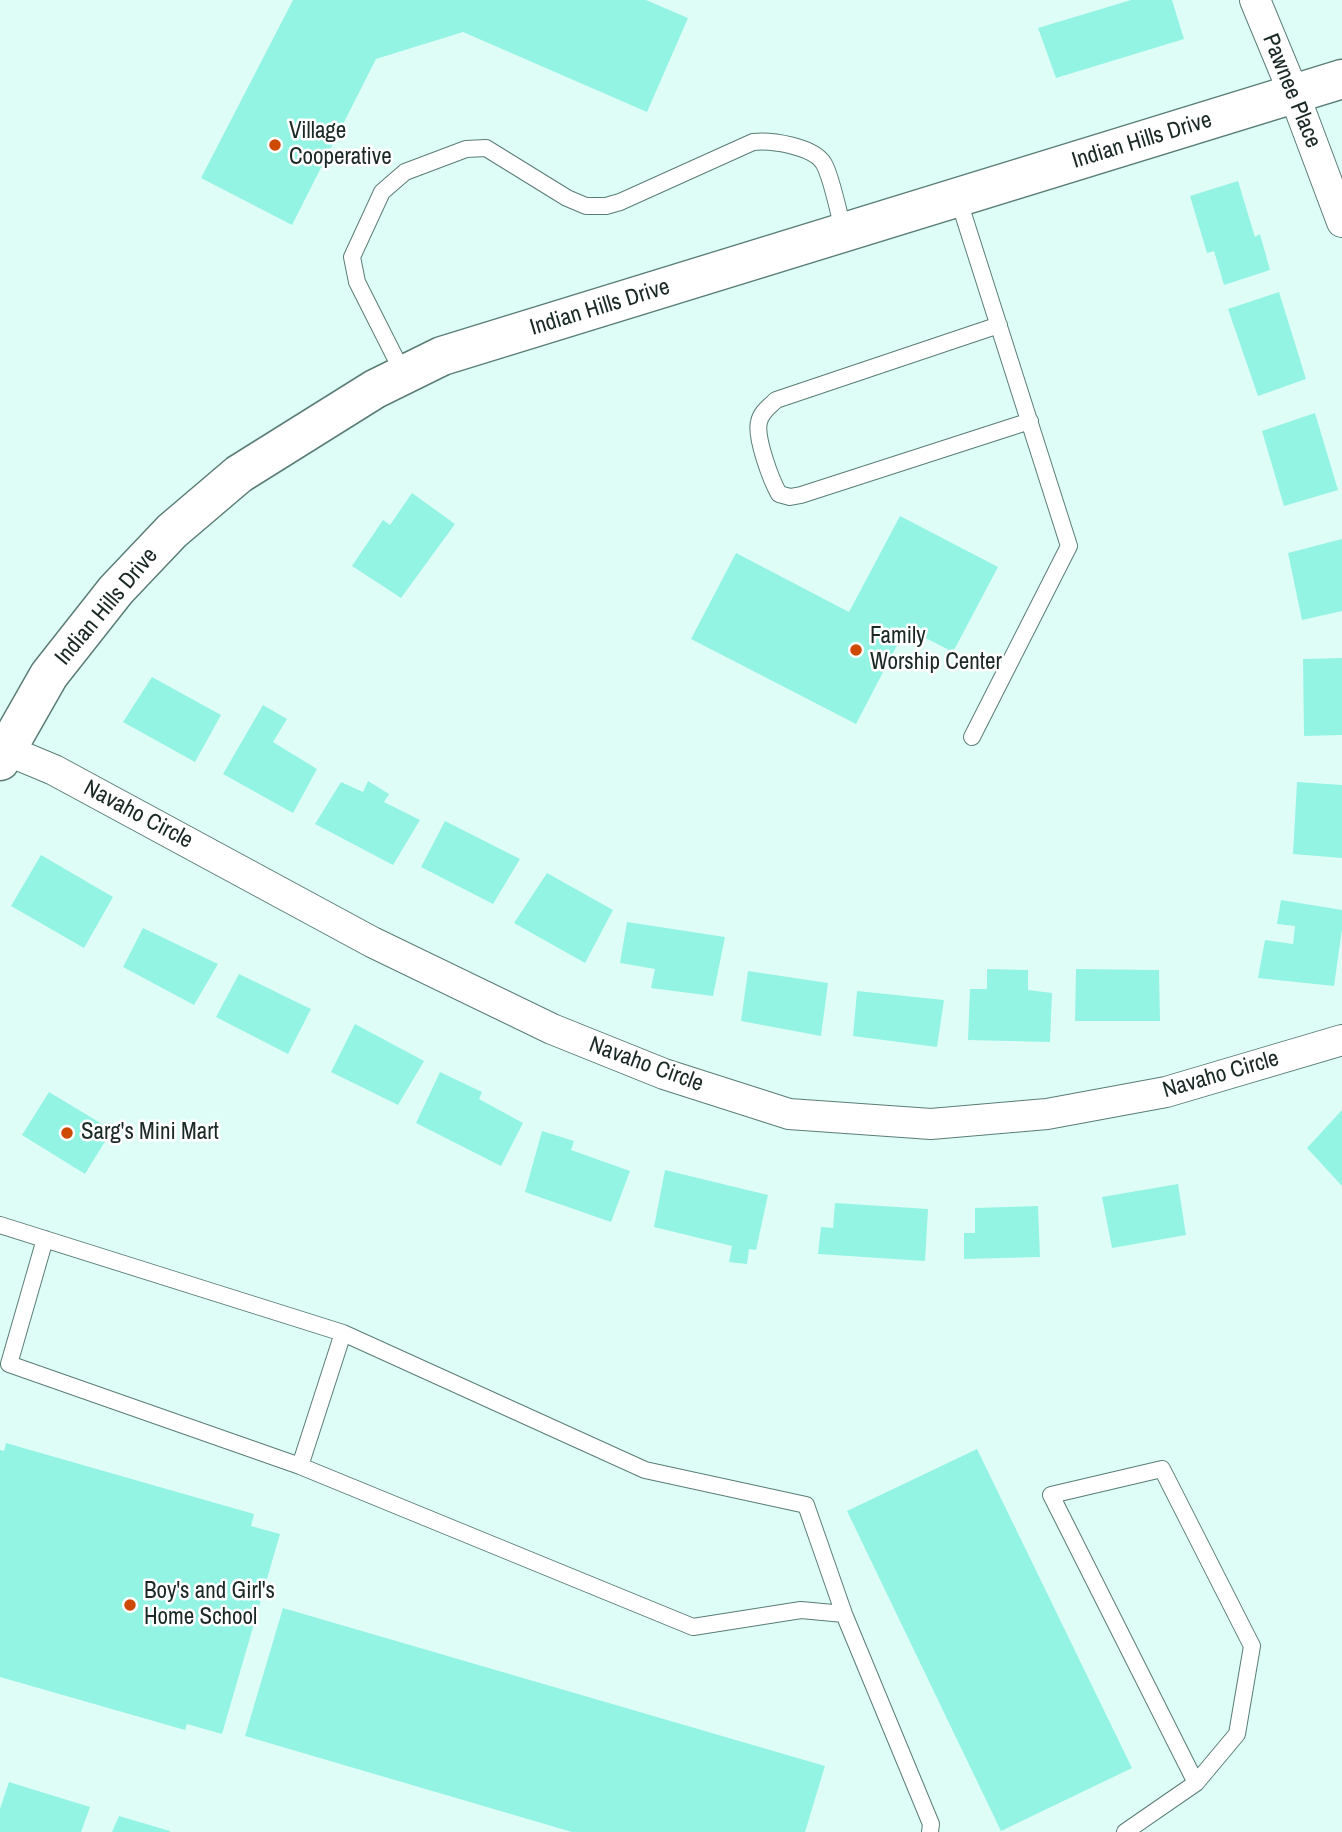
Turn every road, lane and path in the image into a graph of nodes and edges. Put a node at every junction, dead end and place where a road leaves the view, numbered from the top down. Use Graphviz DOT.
graph roads {
  1 [pos="1255,0"];
  2 [pos="1342,79"];
  3 [pos="1294,94"];
  4 [pos="958,198"];
  5 [pos="1342,222"];
  6 [pos="844,233"];
  7 [pos="999,325"];
  8 [pos="404,375"];
  9 [pos="1030,421"];
  10 [pos="972,737"];
  11 [pos="3,756"];
  12 [pos="1342,1040"];
  13 [pos="0,1224"];
  14 [pos="45,1239"];
  15 [pos="343,1333"];
  16 [pos="300,1465"];
  17 [pos="844,1614"];
  18 [pos="1196,1783"];
  19 [pos="930,1832"];
  20 [pos="1125,1832"];
  1 -- 3 [label="street, Pawnee Place"];
  2 -- 3 [label="main road, Indian Hills Drive"];
  3 -- 4 [label="main road, Indian Hills Drive"];
  3 -- 5 [label="street, Pawnee Place"];
  4 -- 6 [label="main road, Indian Hills Drive"];
  4 -- 7 [label="lane"];
  6 -- 8 [label="main road, Indian Hills Drive"];
  6 -- 8 [label="lane"];
  7 -- 9 [label="lane"];
  7 -- 9 [label="lane"];
  8 -- 11 [label="main road, Indian Hills Drive"];
  9 -- 10 [label="lane"];
  11 -- 12 [label="street, Navaho Circle"];
  13 -- 14 [label="lane"];
  14 -- 15 [label="lane"];
  14 -- 16 [label="lane"];
  15 -- 16 [label="lane"];
  15 -- 17 [label="lane"];
  16 -- 17 [label="lane"];
  17 -- 19 [label="lane"];
  18 -- 18 [label="lane"];
  18 -- 20 [label="lane"];
}
